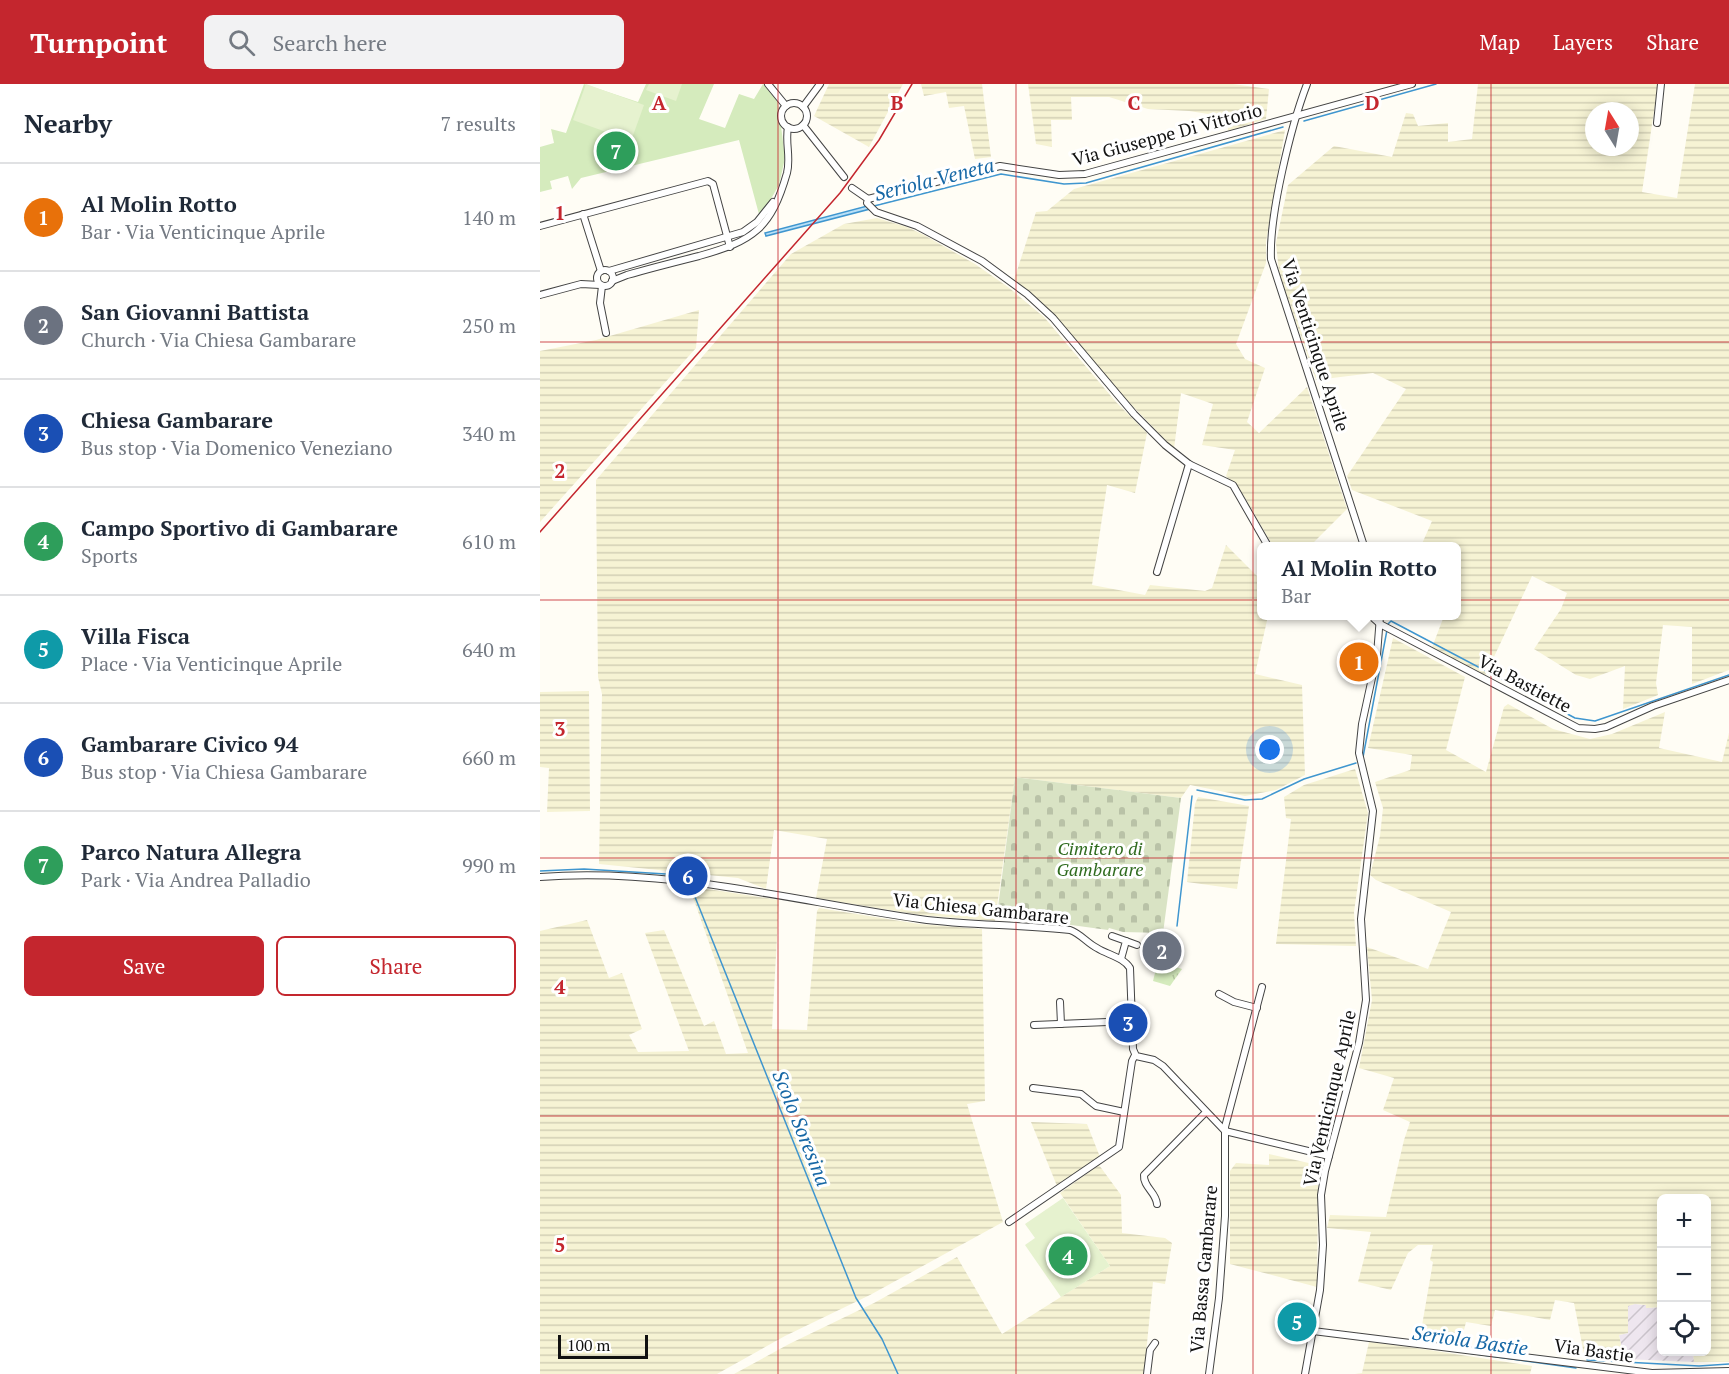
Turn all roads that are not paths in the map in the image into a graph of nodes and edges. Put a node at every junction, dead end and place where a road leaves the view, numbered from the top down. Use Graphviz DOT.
graph roads {
  1 [pos="768,84"];
  2 [pos="820,84"];
  3 [pos="1307,84"];
  4 [pos="1412,84"];
  5 [pos="1661,84"];
  6 [pos="786,106"];
  7 [pos="803,107"];
  8 [pos="1297,116"];
  9 [pos="1657,123"];
  10 [pos="802,125"];
  11 [pos="788,127"];
  12 [pos="844,177"];
  13 [pos="852,188"];
  14 [pos="780,192"];
  15 [pos="868,201"];
  16 [pos="583,214"];
  17 [pos="540,226"];
  18 [pos="728,238"];
  19 [pos="730,247"];
  20 [pos="609,271"];
  21 [pos="599,273"];
  22 [pos="612,281"];
  23 [pos="581,284"];
  24 [pos="601,285"];
  25 [pos="540,295"];
  26 [pos="606,333"];
  27 [pos="1189,464"];
  28 [pos="1266,542"];
  29 [pos="1363,542"];
  30 [pos="1157,573"];
  31 [pos="1376,620"];
  32 [pos="1380,620"];
  33 [pos="1380,624"];
  34 [pos="1729,680"];
  35 [pos="540,877"];
  36 [pos="1112,936"];
  37 [pos="1126,941"];
  38 [pos="1137,945"];
  39 [pos="1121,959"];
  40 [pos="1263,987"];
  41 [pos="1219,994"];
  42 [pos="1059,1002"];
  43 [pos="1257,1008"];
  44 [pos="1132,1021"];
  45 [pos="1060,1024"];
  46 [pos="1035,1025"];
  47 [pos="1135,1055"];
  48 [pos="1033,1088"];
  49 [pos="1124,1112"];
  50 [pos="1205,1113"];
  51 [pos="1225,1131"];
  52 [pos="1329,1156"];
  53 [pos="1157,1204"];
  54 [pos="1009,1222"];
  55 [pos="1313,1331"];
  56 [pos="1155,1343"];
  57 [pos="1729,1371"];
  58 [pos="1147,1374"];
  59 [pos="1209,1374"];
  60 [pos="1305,1374"];
  1 -- 6 [label="street"];
  2 -- 7 [label="street"];
  3 -- 8 [label="street, Via Venticinque Aprile"];
  4 -- 8 [label="street, Via Giuseppe Di Vittorio"];
  5 -- 9 [label="street"];
  6 -- 7 [label="street"];
  6 -- 11 [label="street"];
  7 -- 10 [label="street"];
  8 -- 15 [label="street, Via Giuseppe Di Vittorio"];
  8 -- 29 [label="street, Via Venticinque Aprile"];
  10 -- 11 [label="street"];
  10 -- 12 [label="street"];
  11 -- 14 [label="street"];
  13 -- 15 [label="street"];
  14 -- 18 [label="street"];
  14 -- 19 [label="street"];
  15 -- 27 [label="street"];
  16 -- 17 [label="street"];
  16 -- 18 [label="street"];
  16 -- 21 [label="street"];
  18 -- 19 [label="street"];
  18 -- 20 [label="street"];
  19 -- 22 [label="street"];
  20 -- 21 [label="street"];
  20 -- 22 [label="street"];
  21 -- 23 [label="street"];
  21 -- 24 [label="street"];
  22 -- 24 [label="street"];
  23 -- 24 [label="street"];
  23 -- 25 [label="street"];
  24 -- 26 [label="street"];
  27 -- 28 [label="street"];
  27 -- 30 [label="street"];
  31 -- 33 [label="street, Via Bastiette"];
  32 -- 33 [label="street, Via Venticinque Aprile"];
  33 -- 34 [label="street, Via Bastiette"];
  33 -- 52 [label="street, Via Venticinque Aprile"];
  35 -- 39 [label="street, Via Chiesa Gambarare"];
  36 -- 37 [label="street"];
  37 -- 38 [label="street"];
  37 -- 39 [label="street"];
  39 -- 44 [label="street"];
  40 -- 43 [label="street, Via Bassa Gambarare"];
  41 -- 43 [label="street"];
  42 -- 45 [label="street"];
  43 -- 51 [label="street, Via Bassa Gambarare"];
  44 -- 45 [label="street"];
  44 -- 47 [label="street"];
  45 -- 46 [label="street"];
  47 -- 49 [label="street"];
  47 -- 50 [label="street"];
  48 -- 49 [label="street"];
  49 -- 54 [label="street"];
  50 -- 51 [label="street"];
  50 -- 53 [label="street"];
  51 -- 52 [label="street"];
  51 -- 59 [label="street, Via Bassa Gambarare"];
  52 -- 55 [label="street, Via Venticinque Aprile"];
  55 -- 57 [label="street, Via Bastie"];
  55 -- 60 [label="street, Via Venticinque Aprile"];
  56 -- 58 [label="street"];
}
